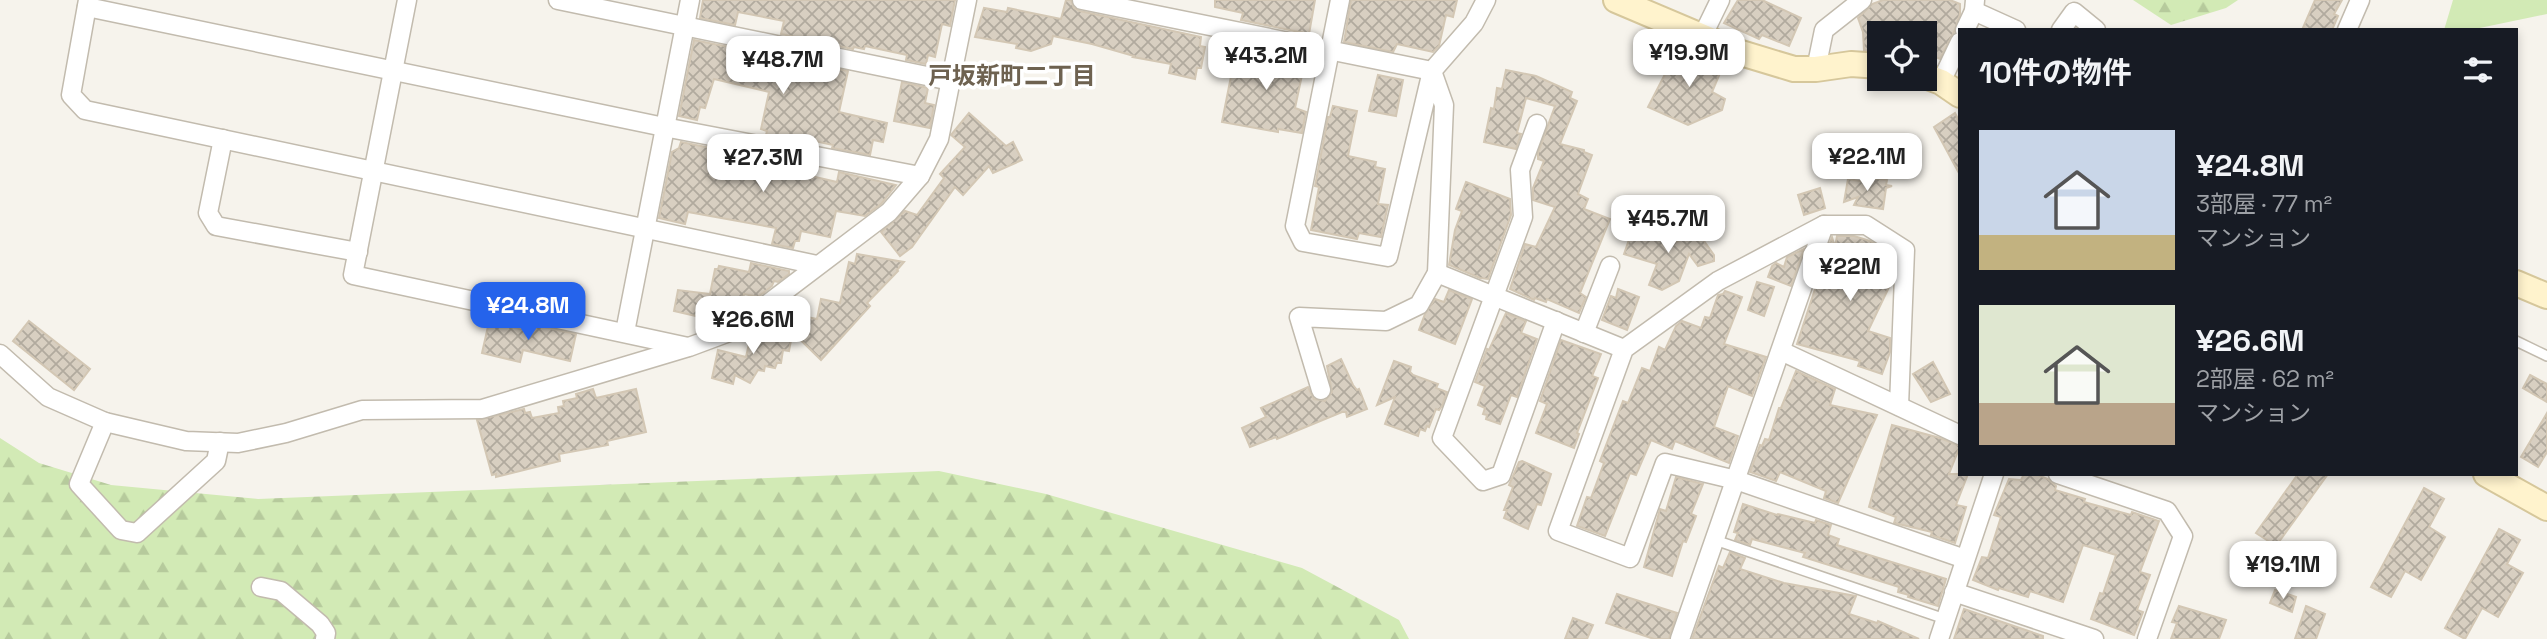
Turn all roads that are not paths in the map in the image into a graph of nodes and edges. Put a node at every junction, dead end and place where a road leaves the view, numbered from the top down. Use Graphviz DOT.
graph roads {
  1 [pos="407,0"];
  2 [pos="558,0"];
  3 [pos="690,0"];
  4 [pos="967,0"];
  5 [pos="1082,0"];
  6 [pos="1340,0"];
  7 [pos="1486,0"];
  8 [pos="1616,0"];
  9 [pos="1720,0"];
  10 [pos="1862,0"];
  11 [pos="2360,0"];
  12 [pos="88,4"];
  13 [pos="1975,6"];
  14 [pos="685,26"];
  15 [pos="1966,28"];
  16 [pos="2013,28"];
  17 [pos="2063,28"];
  18 [pos="2094,28"];
  19 [pos="2348,28"];
  20 [pos="1702,37"];
  21 [pos="1958,46"];
  22 [pos="1331,51"];
  23 [pos="1867,65"];
  24 [pos="1816,69"];
  25 [pos="393,70"];
  26 [pos="1432,71"];
  27 [pos="951,81"];
  28 [pos="1942,84"];
  29 [pos="1537,124"];
  30 [pos="664,127"];
  31 [pos="223,139"];
  32 [pos="374,170"];
  33 [pos="920,176"];
  34 [pos="1824,225"];
  35 [pos="643,230"];
  36 [pos="358,252"];
  37 [pos="817,265"];
  38 [pos="1610,266"];
  39 [pos="1437,273"];
  40 [pos="2518,285"];
  41 [pos="1494,296"];
  42 [pos="2547,296"];
  43 [pos="1556,321"];
  44 [pos="625,332"];
  45 [pos="1584,332"];
  46 [pos="2518,342"];
  47 [pos="689,347"];
  48 [pos="1625,349"];
  49 [pos="1781,351"];
  50 [pos="0,354"];
  51 [pos="2547,356"];
  52 [pos="1321,390"];
  53 [pos="1899,405"];
  54 [pos="105,422"];
  55 [pos="1958,434"];
  56 [pos="220,442"];
  57 [pos="1993,476"];
  58 [pos="2064,476"];
  59 [pos="2490,476"];
  60 [pos="1736,480"];
  61 [pos="2547,508"];
  62 [pos="1715,540"];
  63 [pos="1965,559"];
  64 [pos="261,587"];
  65 [pos="1954,592"];
  66 [pos="1945,620"];
  67 [pos="325,639"];
  68 [pos="1680,639"];
  69 [pos="1939,639"];
  70 [pos="2094,639"];
  71 [pos="2147,639"];
  1 -- 25 [label="street"];
  2 -- 14 [label="street"];
  3 -- 14 [label="street"];
  4 -- 27 [label="street"];
  5 -- 22 [label="street"];
  6 -- 22 [label="street"];
  7 -- 26 [label="street"];
  8 -- 20 [label="street"];
  9 -- 20 [label="street"];
  10 -- 24 [label="street"];
  11 -- 19 [label="street"];
  12 -- 25 [label="street"];
  12 -- 31 [label="street"];
  13 -- 15 [label="street"];
  13 -- 16 [label="street"];
  14 -- 27 [label="street"];
  14 -- 30 [label="street"];
  17 -- 18 [label="street"];
  20 -- 24 [label="street"];
  21 -- 28 [label="street"];
  22 -- 26 [label="street"];
  22 -- 26 [label="street"];
  23 -- 24 [label="street"];
  25 -- 30 [label="street"];
  25 -- 32 [label="street"];
  26 -- 39 [label="street"];
  27 -- 33 [label="street"];
  29 -- 41 [label="street"];
  30 -- 33 [label="street"];
  30 -- 35 [label="street"];
  31 -- 32 [label="street"];
  31 -- 36 [label="street"];
  32 -- 35 [label="street"];
  32 -- 36 [label="street"];
  33 -- 37 [label="street"];
  34 -- 48 [label="street"];
  34 -- 49 [label="street"];
  34 -- 53 [label="street"];
  35 -- 37 [label="street"];
  35 -- 44 [label="street"];
  36 -- 44 [label="street"];
  37 -- 47 [label="street"];
  38 -- 45 [label="street"];
  39 -- 41 [label="street"];
  39 -- 52 [label="street"];
  40 -- 42 [label="street"];
  41 -- 43 [label="street"];
  41 -- 43 [label="street"];
  43 -- 45 [label="street"];
  44 -- 47 [label="street"];
  45 -- 48 [label="street"];
  46 -- 51 [label="lane"];
  47 -- 56 [label="street"];
  48 -- 60 [label="street"];
  49 -- 53 [label="street"];
  49 -- 60 [label="street"];
  50 -- 54 [label="street"];
  53 -- 55 [label="street"];
  54 -- 56 [label="street"];
  54 -- 56 [label="street"];
  57 -- 63 [label="street"];
  58 -- 71 [label="street"];
  59 -- 61 [label="street"];
  60 -- 62 [label="street"];
  60 -- 63 [label="street"];
  62 -- 66 [label="lane"];
  62 -- 68 [label="street"];
  63 -- 65 [label="street"];
  64 -- 67 [label="street"];
  65 -- 66 [label="street"];
  65 -- 70 [label="street"];
  66 -- 69 [label="street"];
}
